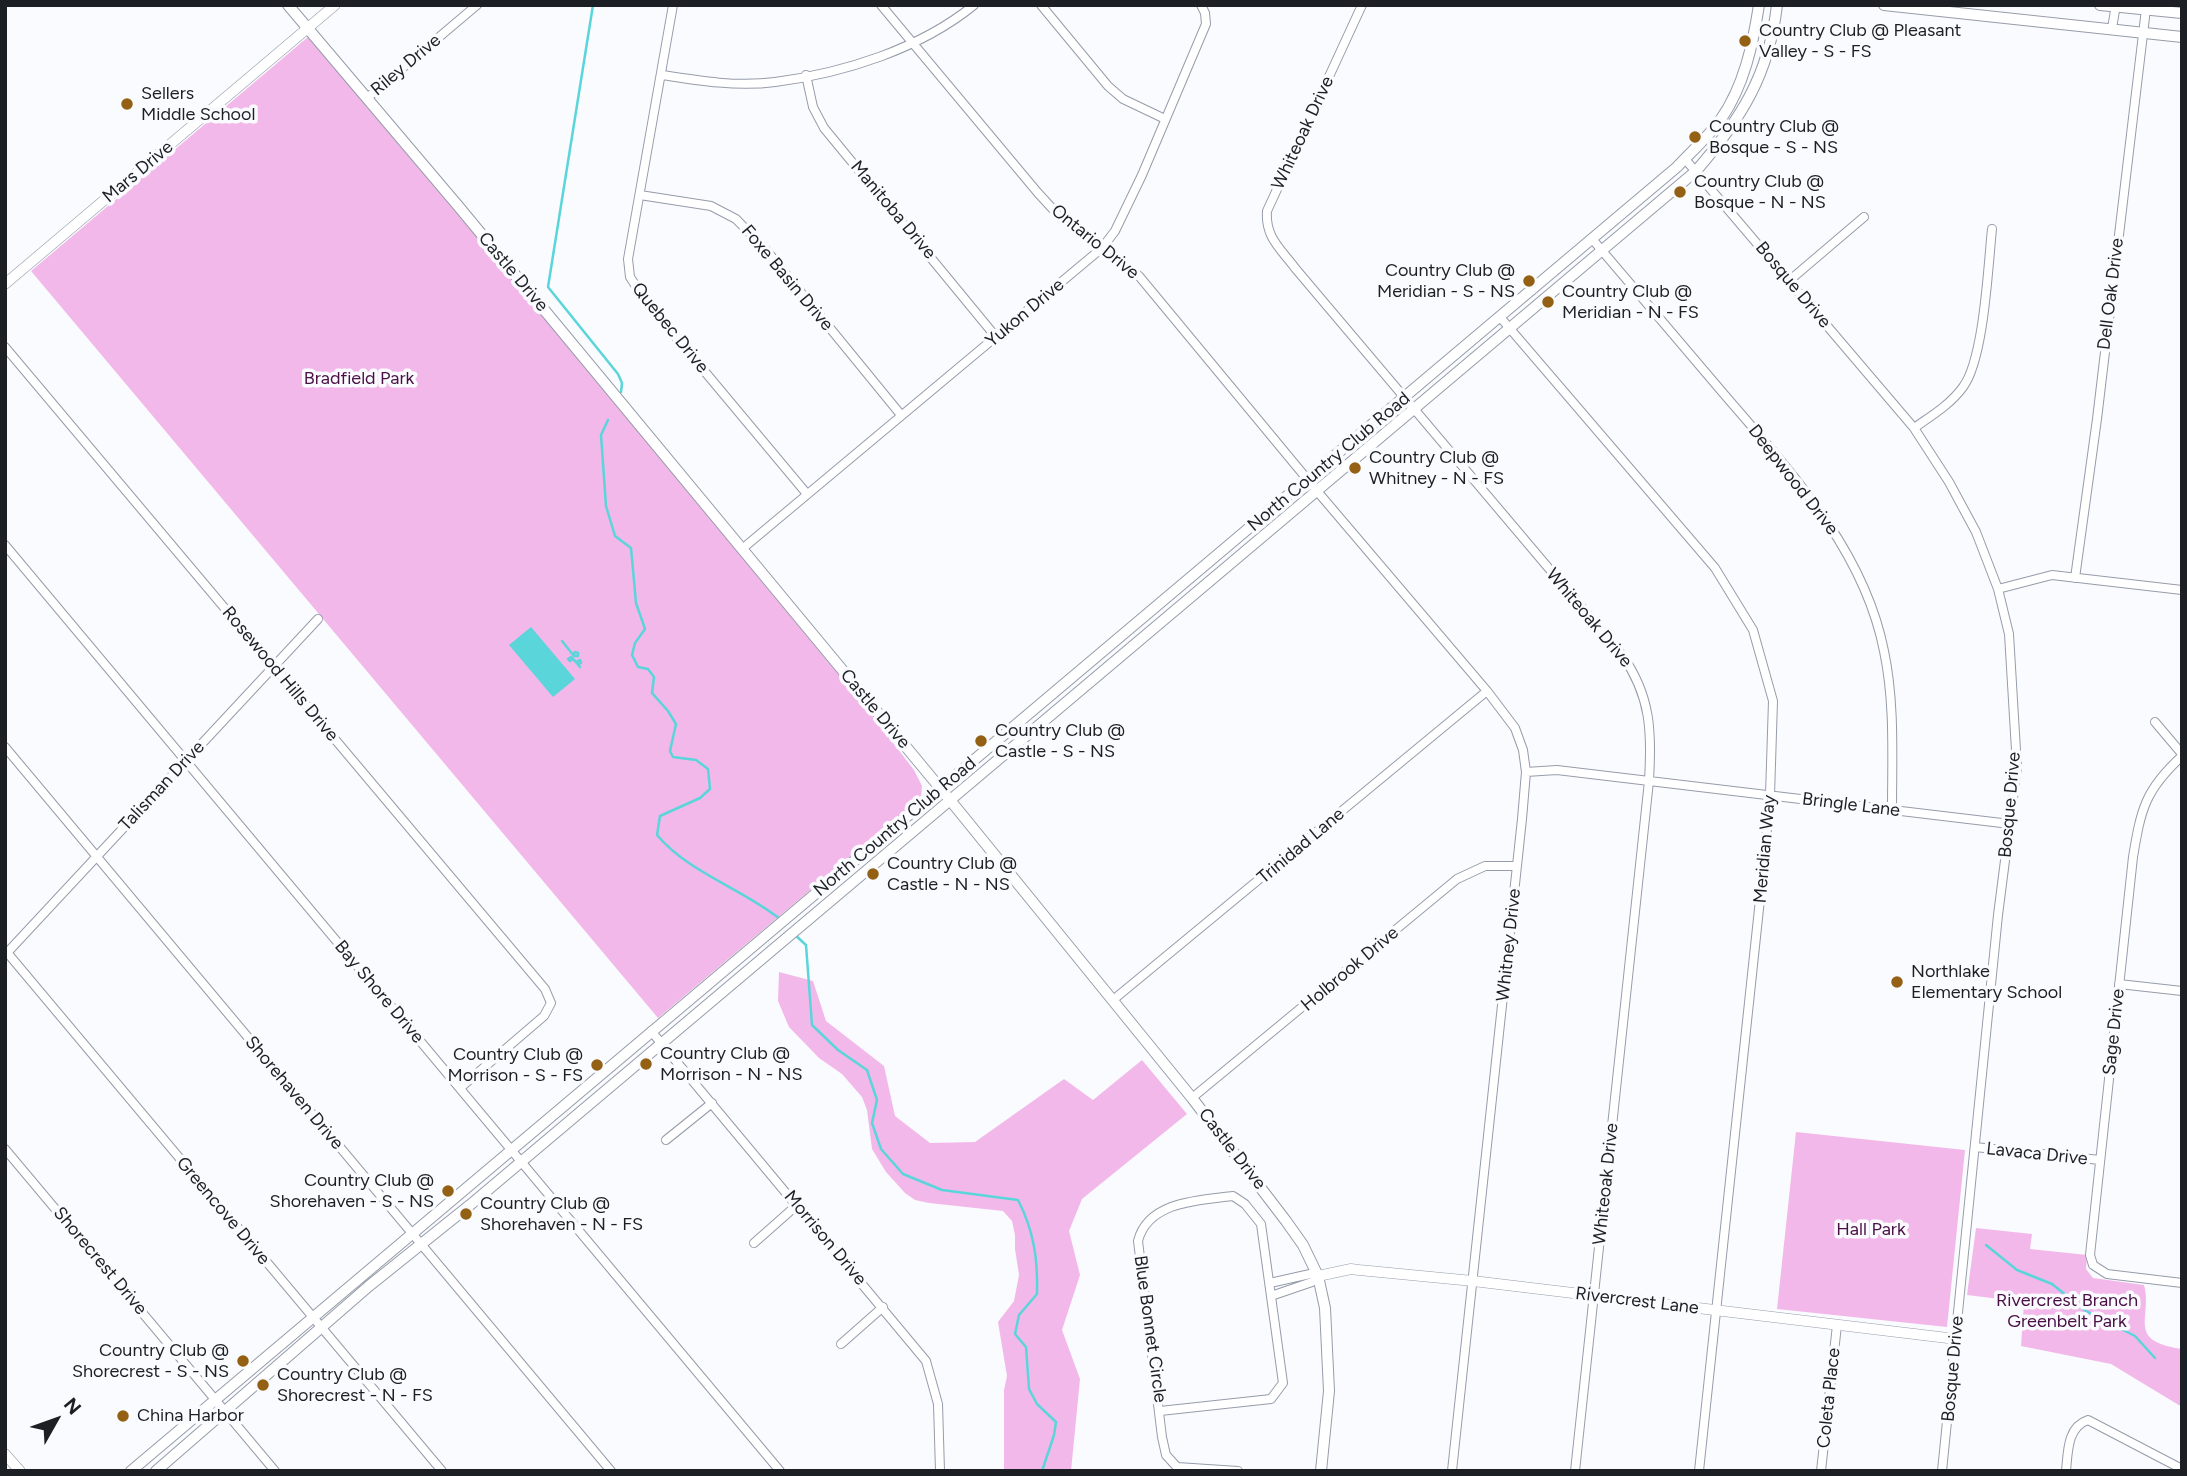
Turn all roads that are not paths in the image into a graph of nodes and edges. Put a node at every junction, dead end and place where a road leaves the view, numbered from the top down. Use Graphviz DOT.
graph roads {
  1 [pos="288,5"];
  2 [pos="335,5"];
  3 [pos="477,5"];
  4 [pos="674,5"];
  5 [pos="881,5"];
  6 [pos="974,5"];
  7 [pos="1041,5"];
  8 [pos="1201,5"];
  9 [pos="1362,5"];
  10 [pos="1759,5"];
  11 [pos="1777,5"];
  12 [pos="1884,5"];
  13 [pos="2100,5"];
  14 [pos="2116,6"];
  15 [pos="2146,9"];
  16 [pos="1984,11"];
  17 [pos="2182,13"];
  18 [pos="2112,28"];
  19 [pos="307,29"];
  20 [pos="2142,33"];
  21 [pos="2182,37"];
  22 [pos="913,43"];
  23 [pos="663,75"];
  24 [pos="806,75"];
  25 [pos="367,98"];
  26 [pos="1165,119"];
  27 [pos="1685,159"];
  28 [pos="1696,170"];
  29 [pos="640,195"];
  30 [pos="1864,217"];
  31 [pos="1992,229"];
  32 [pos="1593,240"];
  33 [pos="1101,248"];
  34 [pos="1603,251"];
  35 [pos="1790,280"];
  36 [pos="5,284"];
  37 [pos="1500,317"];
  38 [pos="1510,329"];
  39 [pos="996,337"];
  40 [pos="5,347"];
  41 [pos="1405,398"];
  42 [pos="1414,409"];
  43 [pos="901,415"];
  44 [pos="1913,428"];
  45 [pos="1308,480"];
  46 [pos="1317,491"];
  47 [pos="807,494"];
  48 [pos="5,545"];
  49 [pos="742,549"];
  50 [pos="2075,578"];
  51 [pos="1998,589"];
  52 [pos="2182,590"];
  53 [pos="318,619"];
  54 [pos="1116,640"];
  55 [pos="1126,652"];
  56 [pos="273,667"];
  57 [pos="1487,691"];
  58 [pos="2155,722"];
  59 [pos="5,747"];
  60 [pos="2182,755"];
  61 [pos="186,761"];
  62 [pos="1526,772"];
  63 [pos="1649,781"];
  64 [pos="941,789"];
  65 [pos="1770,795"];
  66 [pos="950,800"];
  67 [pos="1892,810"];
  68 [pos="2010,824"];
  69 [pos="96,857"];
  70 [pos="1517,866"];
  71 [pos="6,952"];
  72 [pos="723,970"];
  73 [pos="734,982"];
  74 [pos="2119,984"];
  75 [pos="2182,990"];
  76 [pos="1113,1000"];
  77 [pos="652,1031"];
  78 [pos="662,1043"];
  79 [pos="460,1088"];
  80 [pos="1192,1098"];
  81 [pos="712,1103"];
  82 [pos="666,1140"];
  83 [pos="1975,1147"];
  84 [pos="5,1149"];
  85 [pos="510,1150"];
  86 [pos="2100,1160"];
  87 [pos="520,1163"];
  88 [pos="797,1205"];
  89 [pos="411,1233"];
  90 [pos="754,1243"];
  91 [pos="420,1245"];
  92 [pos="1318,1276"];
  93 [pos="1473,1281"];
  94 [pos="1270,1283"];
  95 [pos="2182,1283"];
  96 [pos="1271,1296"];
  97 [pos="1594,1296"];
  98 [pos="883,1307"];
  99 [pos="1715,1311"];
  100 [pos="312,1316"];
  101 [pos="1837,1325"];
  102 [pos="322,1328"];
  103 [pos="1956,1339"];
  104 [pos="841,1344"];
  105 [pos="214,1399"];
  106 [pos="224,1410"];
  107 [pos="1160,1411"];
  108 [pos="5,1454"];
  109 [pos="2182,1469"];
  110 [pos="1218,1470"];
  111 [pos="20,1471"];
  112 [pos="131,1471"];
  113 [pos="156,1471"];
  114 [pos="275,1471"];
  115 [pos="442,1471"];
  116 [pos="611,1471"];
  117 [pos="780,1471"];
  118 [pos="940,1471"];
  119 [pos="1238,1471"];
  120 [pos="1321,1471"];
  121 [pos="1452,1471"];
  122 [pos="1575,1471"];
  123 [pos="1699,1471"];
  124 [pos="1821,1471"];
  125 [pos="1942,1471"];
  126 [pos="2066,1471"];
  1 -- 19 [label="main road, Castle Drive"];
  2 -- 19 [label="street, Mars Drive"];
  3 -- 25 [label="street, Riley Drive"];
  4 -- 23 [label="street, Quebec Drive"];
  5 -- 22 [label="street, Ontario Drive"];
  6 -- 22 [label="street"];
  7 -- 26 [label="street"];
  8 -- 26 [label="street, Yukon Drive"];
  9 -- 41 [label="street, Whiteoak Drive"];
  10 -- 27 [label="main road, North Country Club Road"];
  11 -- 28 [label="main road, North Country Club Road"];
  12 -- 16 [label="main road"];
  13 -- 14 [label="main road"];
  14 -- 15 [label="main road"];
  14 -- 18 [label="street"];
  15 -- 17 [label="main road"];
  15 -- 20 [label="street, Dell Oak Drive"];
  16 -- 18 [label="main road"];
  18 -- 20 [label="main road"];
  19 -- 25 [label="main road, Castle Drive"];
  19 -- 36 [label="street, Mars Drive"];
  20 -- 21 [label="main road"];
  20 -- 50 [label="street, Dell Oak Drive"];
  22 -- 24 [label="street"];
  22 -- 33 [label="street, Ontario Drive"];
  23 -- 24 [label="street"];
  23 -- 29 [label="street, Quebec Drive"];
  24 -- 39 [label="street, Manitoba Drive"];
  25 -- 49 [label="main road, Castle Drive"];
  26 -- 33 [label="street, Yukon Drive"];
  27 -- 28 [label="street, Bosque Drive"];
  27 -- 32 [label="main road, North Country Club Road"];
  28 -- 34 [label="main road, North Country Club Road"];
  28 -- 35 [label="street, Bosque Drive"];
  29 -- 43 [label="street, Foxe Basin Drive"];
  29 -- 47 [label="street, Quebec Drive"];
  30 -- 35 [label="street"];
  31 -- 44 [label="street"];
  32 -- 34 [label="street, Deepwood Drive"];
  32 -- 37 [label="main road, North Country Club Road"];
  33 -- 39 [label="street, Yukon Drive"];
  33 -- 45 [label="street, Ontario Drive"];
  34 -- 38 [label="main road, North Country Club Road"];
  34 -- 67 [label="street, Deepwood Drive"];
  35 -- 44 [label="street, Bosque Drive"];
  37 -- 38 [label="street, Meridian Way"];
  37 -- 41 [label="main road, North Country Club Road"];
  38 -- 42 [label="main road, North Country Club Road"];
  38 -- 65 [label="street, Meridian Way"];
  39 -- 43 [label="street, Yukon Drive"];
  40 -- 56 [label="street, Rosewood Hills Drive"];
  41 -- 42 [label="street, Whiteoak Drive"];
  41 -- 45 [label="main road, North Country Club Road"];
  42 -- 46 [label="main road, North Country Club Road"];
  42 -- 63 [label="street, Whiteoak Drive"];
  43 -- 47 [label="street, Yukon Drive"];
  44 -- 51 [label="street, Bosque Drive"];
  45 -- 46 [label="street, Ontario Drive"];
  45 -- 54 [label="main road, North Country Club Road"];
  46 -- 55 [label="main road, North Country Club Road"];
  46 -- 57 [label="street, Whitney Drive"];
  47 -- 49 [label="street, Yukon Drive"];
  48 -- 61 [label="street, Bay Shore Drive"];
  49 -- 64 [label="main road, Castle Drive"];
  50 -- 51 [label="street"];
  50 -- 52 [label="street"];
  51 -- 68 [label="street, Bosque Drive"];
  53 -- 56 [label="street, Talisman Drive"];
  54 -- 55 [label="main road"];
  54 -- 64 [label="main road, North Country Club Road"];
  55 -- 66 [label="main road, North Country Club Road"];
  56 -- 61 [label="street, Talisman Drive"];
  56 -- 79 [label="street, Rosewood Hills Drive"];
  57 -- 62 [label="street, Whitney Drive"];
  57 -- 76 [label="street, Trinidad Lane"];
  58 -- 60 [label="street"];
  59 -- 69 [label="street, Shorehaven Drive"];
  60 -- 74 [label="street, Sage Drive"];
  61 -- 69 [label="street, Talisman Drive"];
  61 -- 79 [label="street, Bay Shore Drive"];
  62 -- 63 [label="street, Bringle Lane"];
  62 -- 70 [label="street, Whitney Drive"];
  63 -- 65 [label="street, Bringle Lane"];
  63 -- 97 [label="street, Whiteoak Drive"];
  64 -- 66 [label="main road, Castle Drive"];
  64 -- 72 [label="main road, North Country Club Road"];
  65 -- 67 [label="street, Bringle Lane"];
  65 -- 99 [label="street, Meridian Way"];
  66 -- 73 [label="main road, North Country Club Road"];
  66 -- 76 [label="main road, Castle Drive"];
  67 -- 68 [label="street, Bringle Lane"];
  68 -- 83 [label="street, Bosque Drive"];
  69 -- 71 [label="street, Talisman Drive"];
  69 -- 89 [label="street, Shorehaven Drive"];
  70 -- 80 [label="street, Holbrook Drive"];
  70 -- 93 [label="street, Whitney Drive"];
  71 -- 100 [label="street, Greencove Drive"];
  72 -- 73 [label="main road"];
  72 -- 77 [label="main road, North Country Club Road"];
  73 -- 78 [label="main road, North Country Club Road"];
  74 -- 75 [label="street"];
  74 -- 86 [label="street, Sage Drive"];
  76 -- 80 [label="main road, Castle Drive"];
  77 -- 78 [label="street, Morrison Drive"];
  77 -- 85 [label="main road, North Country Club Road"];
  78 -- 81 [label="street, Morrison Drive"];
  78 -- 87 [label="main road, North Country Club Road"];
  79 -- 85 [label="street, Bay Shore Drive"];
  80 -- 92 [label="main road, Castle Drive"];
  81 -- 82 [label="street"];
  81 -- 88 [label="street, Morrison Drive"];
  83 -- 86 [label="street, Lavaca Drive"];
  83 -- 103 [label="street, Bosque Drive"];
  84 -- 105 [label="street, Shorecrest Drive"];
  85 -- 87 [label="street, Bay Shore Drive"];
  85 -- 89 [label="main road, North Country Club Road"];
  86 -- 95 [label="street, Sage Drive"];
  87 -- 91 [label="main road, North Country Club Road"];
  87 -- 117 [label="street, Bay Shore Drive"];
  88 -- 90 [label="street"];
  88 -- 98 [label="street, Morrison Drive"];
  89 -- 91 [label="street, Shorehaven Drive"];
  89 -- 100 [label="main road, North Country Club Road"];
  91 -- 102 [label="main road, North Country Club Road"];
  91 -- 116 [label="street, Shorehaven Drive"];
  92 -- 93 [label="street, Rivercrest Lane"];
  92 -- 94 [label="street"];
  92 -- 96 [label="street"];
  92 -- 120 [label="main road, Castle Drive"];
  93 -- 97 [label="street, Rivercrest Lane"];
  93 -- 121 [label="street, Whitney Drive"];
  94 -- 96 [label="street, Blue Bonnet Circle"];
  94 -- 107 [label="street, Blue Bonnet Circle"];
  96 -- 107 [label="street, Blue Bonnet Circle"];
  97 -- 99 [label="street, Rivercrest Lane"];
  97 -- 122 [label="street, Whiteoak Drive"];
  98 -- 104 [label="street"];
  98 -- 118 [label="street, Morrison Drive"];
  99 -- 101 [label="street, Rivercrest Lane"];
  99 -- 123 [label="street, Meridian Way"];
  100 -- 102 [label="street, Greencove Drive"];
  100 -- 105 [label="main road, North Country Club Road"];
  101 -- 103 [label="street, Rivercrest Lane"];
  101 -- 124 [label="street, Coleta Place"];
  102 -- 106 [label="main road, North Country Club Road"];
  102 -- 115 [label="street, Greencove Drive"];
  103 -- 125 [label="street, Bosque Drive"];
  105 -- 106 [label="street, Shorecrest Drive"];
  105 -- 112 [label="main road, North Country Club Road"];
  106 -- 113 [label="main road, North Country Club Road"];
  106 -- 114 [label="street, Shorecrest Drive"];
  107 -- 110 [label="street"];
  108 -- 111 [label="street"];
  109 -- 126 [label="street"];
  110 -- 119 [label="street"];
}
